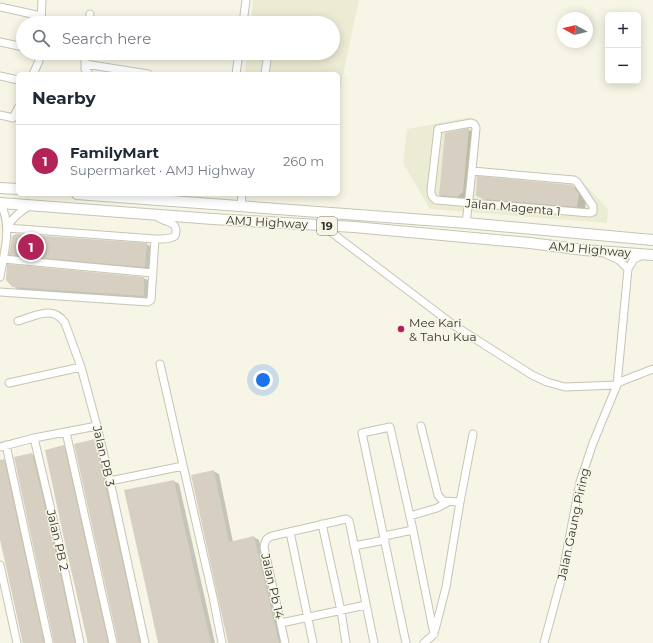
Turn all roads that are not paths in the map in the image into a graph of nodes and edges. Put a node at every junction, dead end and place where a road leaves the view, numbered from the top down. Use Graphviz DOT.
graph roads {
  1 [pos="42,0"];
  2 [pos="246,0"];
  3 [pos="0,8"];
  4 [pos="27,16"];
  5 [pos="41,16"];
  6 [pos="244,16"];
  7 [pos="0,42"];
  8 [pos="16,45"];
  9 [pos="39,60"];
  10 [pos="85,60"];
  11 [pos="238,60"];
  12 [pos="267,60"];
  13 [pos="85,64"];
  14 [pos="34,72"];
  15 [pos="87,72"];
  16 [pos="135,72"];
  17 [pos="236,72"];
  18 [pos="265,72"];
  19 [pos="0,76"];
  20 [pos="16,80"];
  21 [pos="16,112"];
  22 [pos="0,115"];
  23 [pos="472,171"];
  24 [pos="0,188"];
  25 [pos="16,189"];
  26 [pos="126,196"];
  27 [pos="242,196"];
  28 [pos="171,198"];
  29 [pos="0,203"];
  30 [pos="468,204"];
  31 [pos="31,205"];
  32 [pos="241,207"];
  33 [pos="156,215"];
  34 [pos="466,223"];
  35 [pos="323,226"];
  36 [pos="7,228"];
  37 [pos="155,239"];
  38 [pos="653,240"];
  39 [pos="596,251"];
  40 [pos="649,254"];
  41 [pos="3,259"];
  42 [pos="628,270"];
  43 [pos="153,273"];
  44 [pos="0,277"];
  45 [pos="0,292"];
  46 [pos="18,321"];
  47 [pos="160,364"];
  48 [pos="81,367"];
  49 [pos="653,369"];
  50 [pos="9,383"];
  51 [pos="617,384"];
  52 [pos="97,426"];
  53 [pos="421,426"];
  54 [pos="66,432"];
  55 [pos="473,434"];
  56 [pos="34,438"];
  57 [pos="3,446"];
  58 [pos="183,466"];
  59 [pos="110,481"];
  60 [pos="448,502"];
  61 [pos="460,502"];
  62 [pos="410,516"];
  63 [pos="322,524"];
  64 [pos="413,530"];
  65 [pos="290,532"];
  66 [pos="385,538"];
  67 [pos="354,546"];
  68 [pos="0,565"];
  69 [pos="366,605"];
  70 [pos="340,611"];
  71 [pos="308,618"];
  72 [pos="281,624"];
  73 [pos="434,634"];
  74 [pos="17,643"];
  75 [pos="49,643"];
  76 [pos="80,643"];
  77 [pos="113,643"];
  78 [pos="145,643"];
  79 [pos="222,643"];
  80 [pos="285,643"];
  81 [pos="313,643"];
  82 [pos="346,643"];
  83 [pos="374,643"];
  84 [pos="406,643"];
  85 [pos="424,643"];
  86 [pos="544,643"];
  1 -- 5 [label="street"];
  2 -- 6 [label="street"];
  3 -- 4 [label="street"];
  7 -- 8 [label="street"];
  9 -- 14 [label="street"];
  10 -- 13 [label="street"];
  11 -- 17 [label="street"];
  12 -- 18 [label="street"];
  13 -- 15 [label="street"];
  13 -- 16 [label="street"];
  19 -- 20 [label="street"];
  21 -- 22 [label="street"];
  23 -- 30 [label="street"];
  23 -- 30 [label="street, Jalan Magenta 1"];
  23 -- 30 [label="street, Jalan Magenta 1"];
  24 -- 25 [label="highway"];
  26 -- 28 [label="highway, AMJ Highway / 19"];
  27 -- 32 [label="street"];
  28 -- 32 [label="highway, AMJ Highway / 19"];
  29 -- 31 [label="highway, AMJ Highway / 19"];
  29 -- 36 [label="street"];
  30 -- 34 [label="street"];
  31 -- 33 [label="highway, AMJ Highway / 19"];
  31 -- 36 [label="street"];
  32 -- 34 [label="highway, AMJ Highway / 19"];
  33 -- 35 [label="highway, AMJ Highway / 19"];
  33 -- 37 [label="street"];
  34 -- 38 [label="highway, AMJ Highway / 19"];
  35 -- 39 [label="highway, AMJ Highway / 19"];
  35 -- 51 [label="street"];
  36 -- 37 [label="street"];
  36 -- 41 [label="street"];
  37 -- 43 [label="street"];
  39 -- 40 [label="highway, AMJ Highway / 19"];
  39 -- 42 [label="street"];
  40 -- 42 [label="street"];
  41 -- 43 [label="street"];
  41 -- 44 [label="street"];
  42 -- 51 [label="street, Jalan Gaung Piring"];
  43 -- 45 [label="street"];
  46 -- 48 [label="street, Jalan PB 3"];
  47 -- 58 [label="street"];
  48 -- 50 [label="street"];
  48 -- 52 [label="street, Jalan PB 3"];
  49 -- 51 [label="street"];
  51 -- 86 [label="street, Jalan Gaung Piring"];
  52 -- 54 [label="street"];
  52 -- 59 [label="street, Jalan PB 3"];
  53 -- 60 [label="street"];
  54 -- 56 [label="street"];
  54 -- 77 [label="street"];
  55 -- 61 [label="street"];
  56 -- 57 [label="street"];
  56 -- 76 [label="street, Jalan PB 2"];
  57 -- 75 [label="street"];
  58 -- 59 [label="street"];
  58 -- 79 [label="street"];
  59 -- 78 [label="street, Jalan PB 3"];
  60 -- 61 [label="street"];
  60 -- 62 [label="street"];
  61 -- 73 [label="street"];
  62 -- 64 [label="street"];
  62 -- 66 [label="street"];
  63 -- 65 [label="street, Jalan Pb 14"];
  63 -- 67 [label="street, Jalan Pb 14"];
  63 -- 70 [label="street"];
  64 -- 66 [label="street"];
  64 -- 73 [label="street"];
  65 -- 71 [label="street"];
  65 -- 72 [label="street, Jalan Pb 14"];
  66 -- 67 [label="street"];
  66 -- 84 [label="street"];
  67 -- 69 [label="street"];
  68 -- 74 [label="street"];
  69 -- 70 [label="street"];
  69 -- 83 [label="street"];
  70 -- 71 [label="street"];
  70 -- 82 [label="street"];
  71 -- 72 [label="street"];
  71 -- 81 [label="street"];
  72 -- 80 [label="street, Jalan Pb 14"];
  73 -- 85 [label="street"];
}
